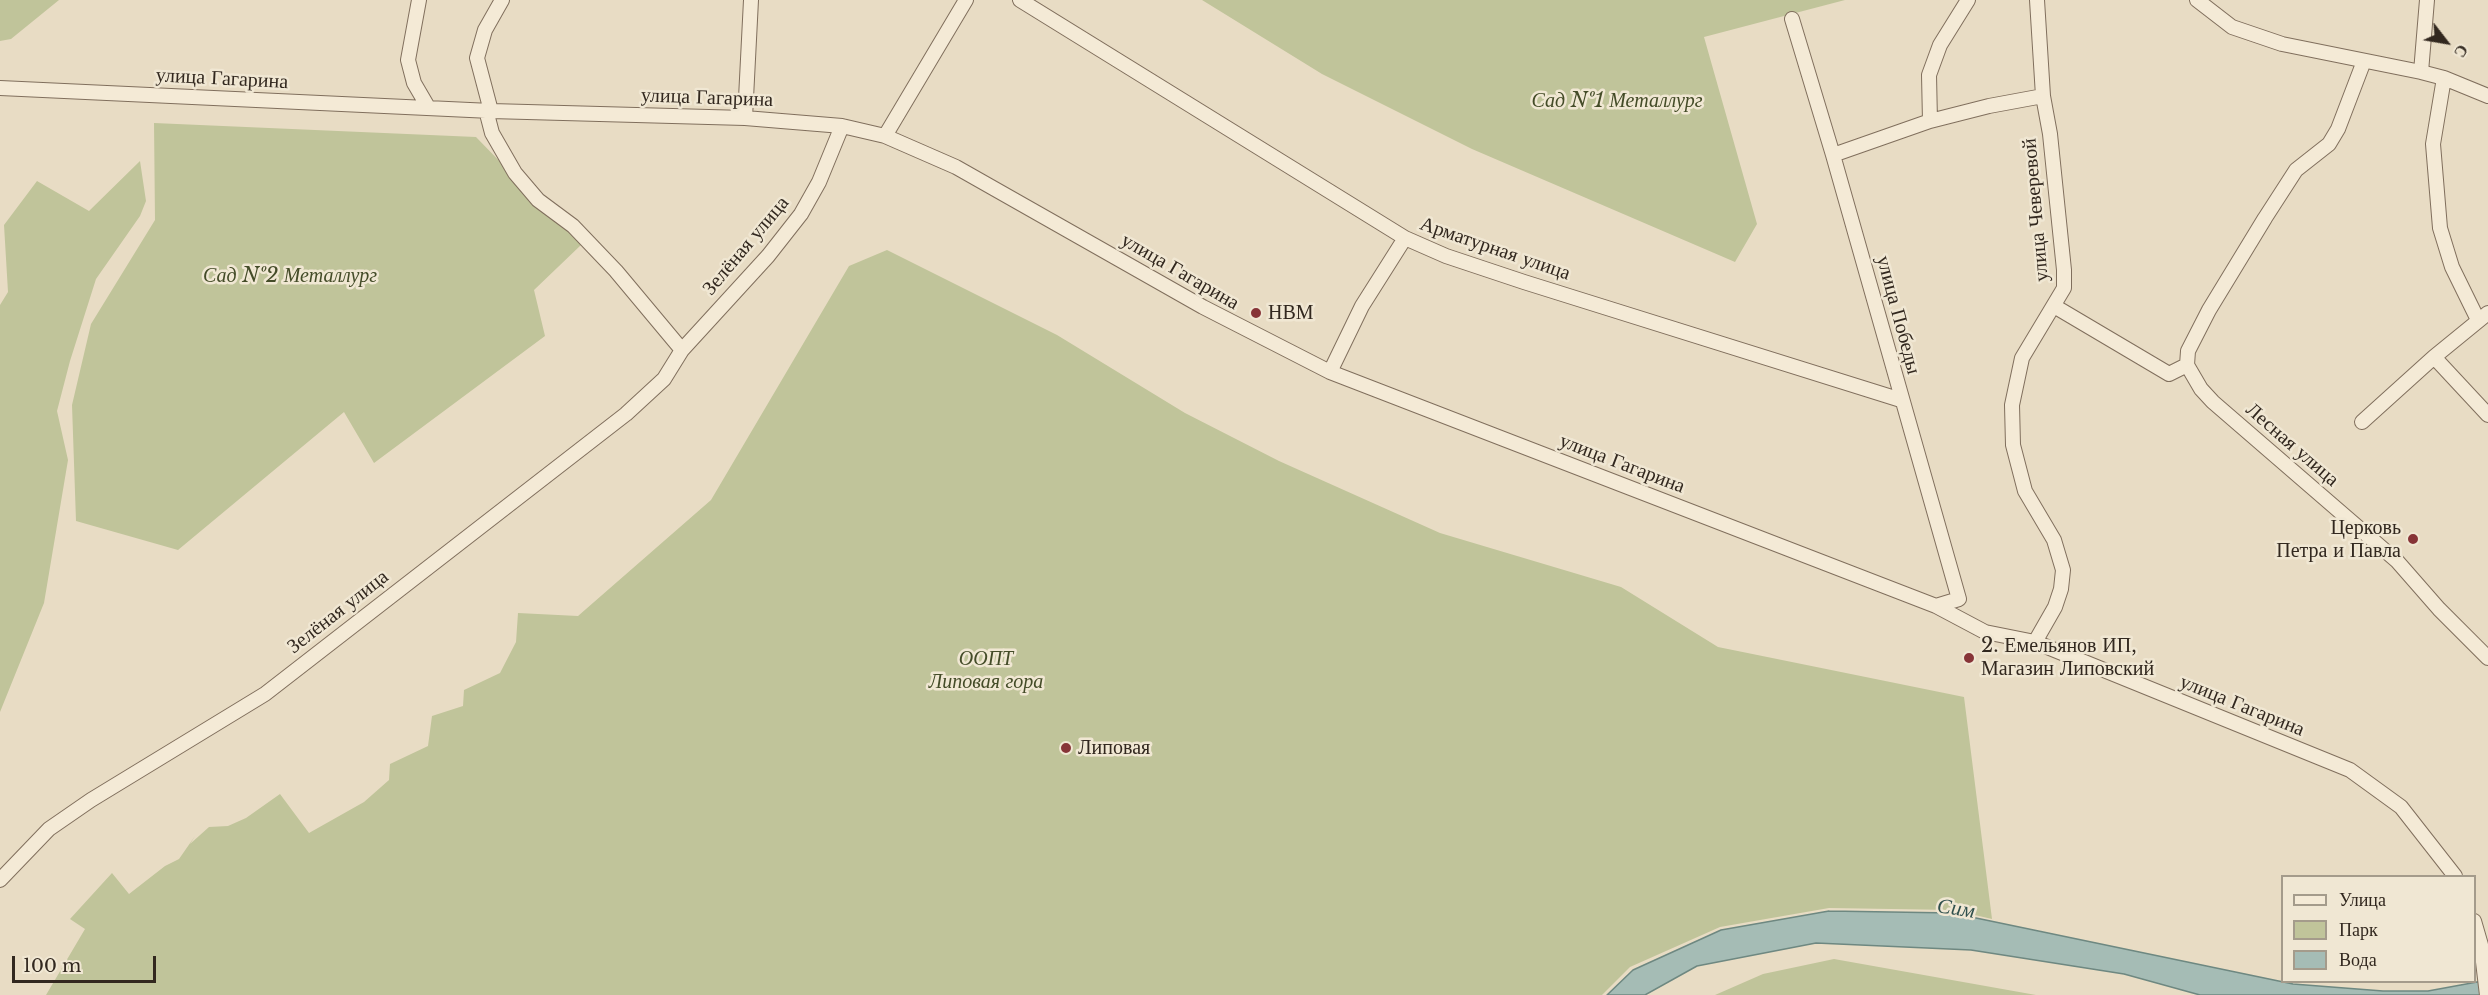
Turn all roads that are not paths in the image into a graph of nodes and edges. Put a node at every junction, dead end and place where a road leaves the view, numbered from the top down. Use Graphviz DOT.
graph roads {
  1 [pos="419,0"];
  2 [pos="502,0"];
  3 [pos="751,0"];
  4 [pos="966,0"];
  5 [pos="1020,0"];
  6 [pos="1968,0"];
  7 [pos="2037,0"];
  8 [pos="2198,0"];
  9 [pos="2427,0"];
  10 [pos="1792,19"];
  11 [pos="2364,61"];
  12 [pos="2421,72"];
  13 [pos="2444,78"];
  14 [pos="0,88"];
  15 [pos="2043,96"];
  16 [pos="2488,96"];
  17 [pos="428,107"];
  18 [pos="489,110"];
  19 [pos="745,118"];
  20 [pos="1930,121"];
  21 [pos="843,126"];
  22 [pos="885,136"];
  23 [pos="1833,155"];
  24 [pos="1405,238"];
  25 [pos="2054,306"];
  26 [pos="2483,317"];
  27 [pos="682,350"];
  28 [pos="2434,357"];
  29 [pos="2187,365"];
  30 [pos="1330,372"];
  31 [pos="1901,400"];
  32 [pos="2488,415"];
  33 [pos="2362,422"];
  34 [pos="1936,606"];
  35 [pos="2035,642"];
  36 [pos="2488,658"];
  37 [pos="2454,875"];
  38 [pos="0,880"];
  39 [pos="2479,924"];
  40 [pos="2487,995"];
  1 -- 17 [label="street"];
  2 -- 18 [label="street"];
  3 -- 19 [label="street"];
  4 -- 22 [label="street"];
  5 -- 24 [label="street, Арматурная улица"];
  6 -- 20 [label="street"];
  7 -- 15 [label="street, улица Чеверевой"];
  8 -- 11 [label="street"];
  9 -- 12 [label="street"];
  10 -- 23 [label="street, улица Победы"];
  11 -- 12 [label="street"];
  11 -- 29 [label="street"];
  12 -- 13 [label="street"];
  13 -- 16 [label="street"];
  13 -- 26 [label="street"];
  14 -- 17 [label="street, улица Гагарина"];
  15 -- 20 [label="street"];
  15 -- 25 [label="street, улица Чеверевой"];
  17 -- 18 [label="street, улица Гагарина"];
  18 -- 19 [label="street, улица Гагарина"];
  18 -- 27 [label="street"];
  19 -- 21 [label="street, улица Гагарина"];
  20 -- 23 [label="street"];
  21 -- 22 [label="street, улица Гагарина"];
  21 -- 27 [label="street, Зелёная улица"];
  22 -- 30 [label="street, улица Гагарина"];
  23 -- 31 [label="street, улица Победы"];
  24 -- 30 [label="street"];
  24 -- 31 [label="street, Арматурная улица"];
  25 -- 29 [label="street"];
  25 -- 35 [label="street, улица Чеверевой"];
  26 -- 28 [label="street"];
  27 -- 38 [label="street, Зелёная улица"];
  28 -- 32 [label="street"];
  28 -- 33 [label="street"];
  29 -- 36 [label="street, Лесная улица"];
  30 -- 34 [label="street, улица Гагарина"];
  31 -- 34 [label="street, улица Победы"];
  34 -- 35 [label="street, улица Гагарина"];
  35 -- 37 [label="street, улица Гагарина"];
  39 -- 40 [label="street"];
}
